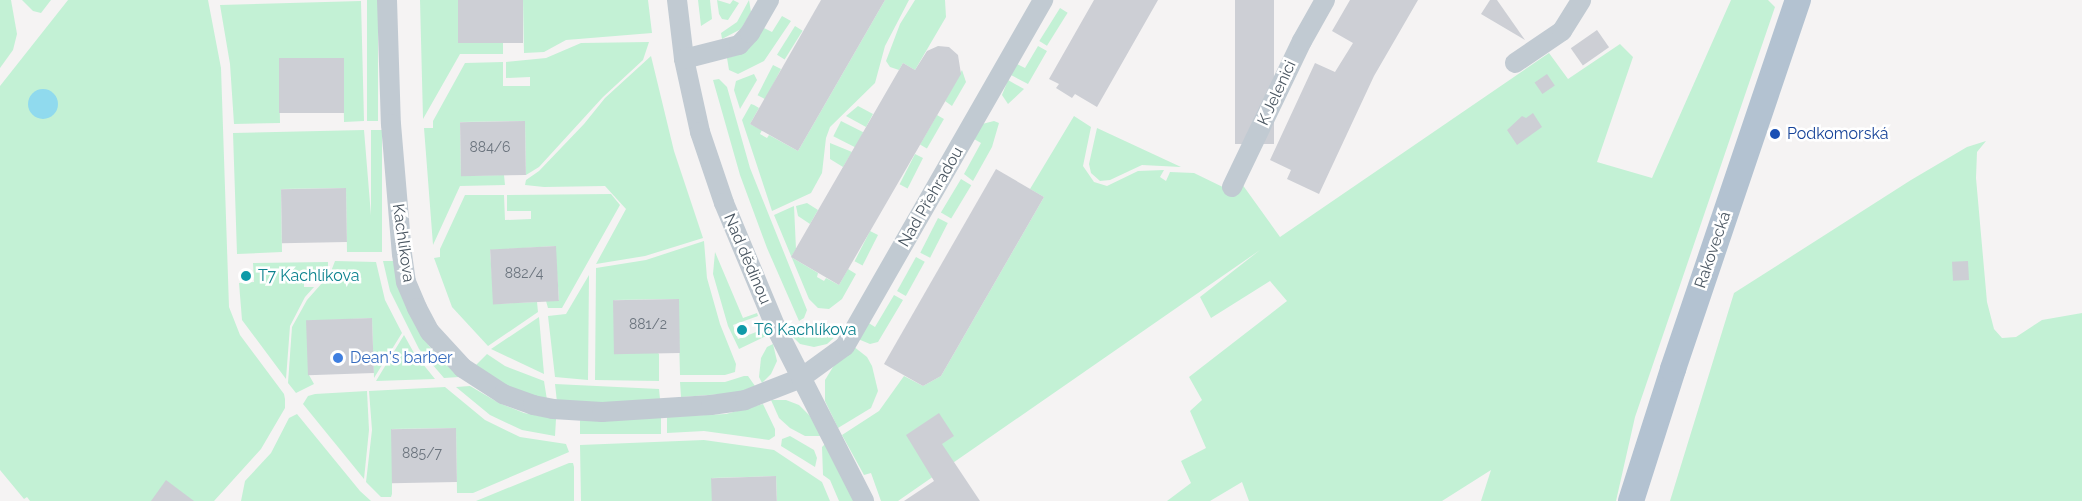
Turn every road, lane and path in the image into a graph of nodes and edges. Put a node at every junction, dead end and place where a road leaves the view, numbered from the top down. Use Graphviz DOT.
graph roads {
  1 [pos="387,0"];
  2 [pos="676,0"];
  3 [pos="769,0"];
  4 [pos="1043,0"];
  5 [pos="1325,0"];
  6 [pos="1581,0"];
  7 [pos="1798,0"];
  8 [pos="684,59"];
  9 [pos="1515,63"];
  10 [pos="1232,187"];
  11 [pos="801,378"];
  12 [pos="864,501"];
  13 [pos="1631,501"];
  1 -- 11 [label="street, Kachlíkova"];
  2 -- 8 [label="street, Nad dědinou"];
  3 -- 8 [label="street"];
  4 -- 11 [label="street, Nad Přehradou"];
  5 -- 10 [label="street, K Jelenici"];
  6 -- 9 [label="street"];
  7 -- 13 [label="main road, Rakovecká"];
  8 -- 11 [label="street, Nad dědinou"];
  11 -- 12 [label="street, Nad dědinou"];
}
